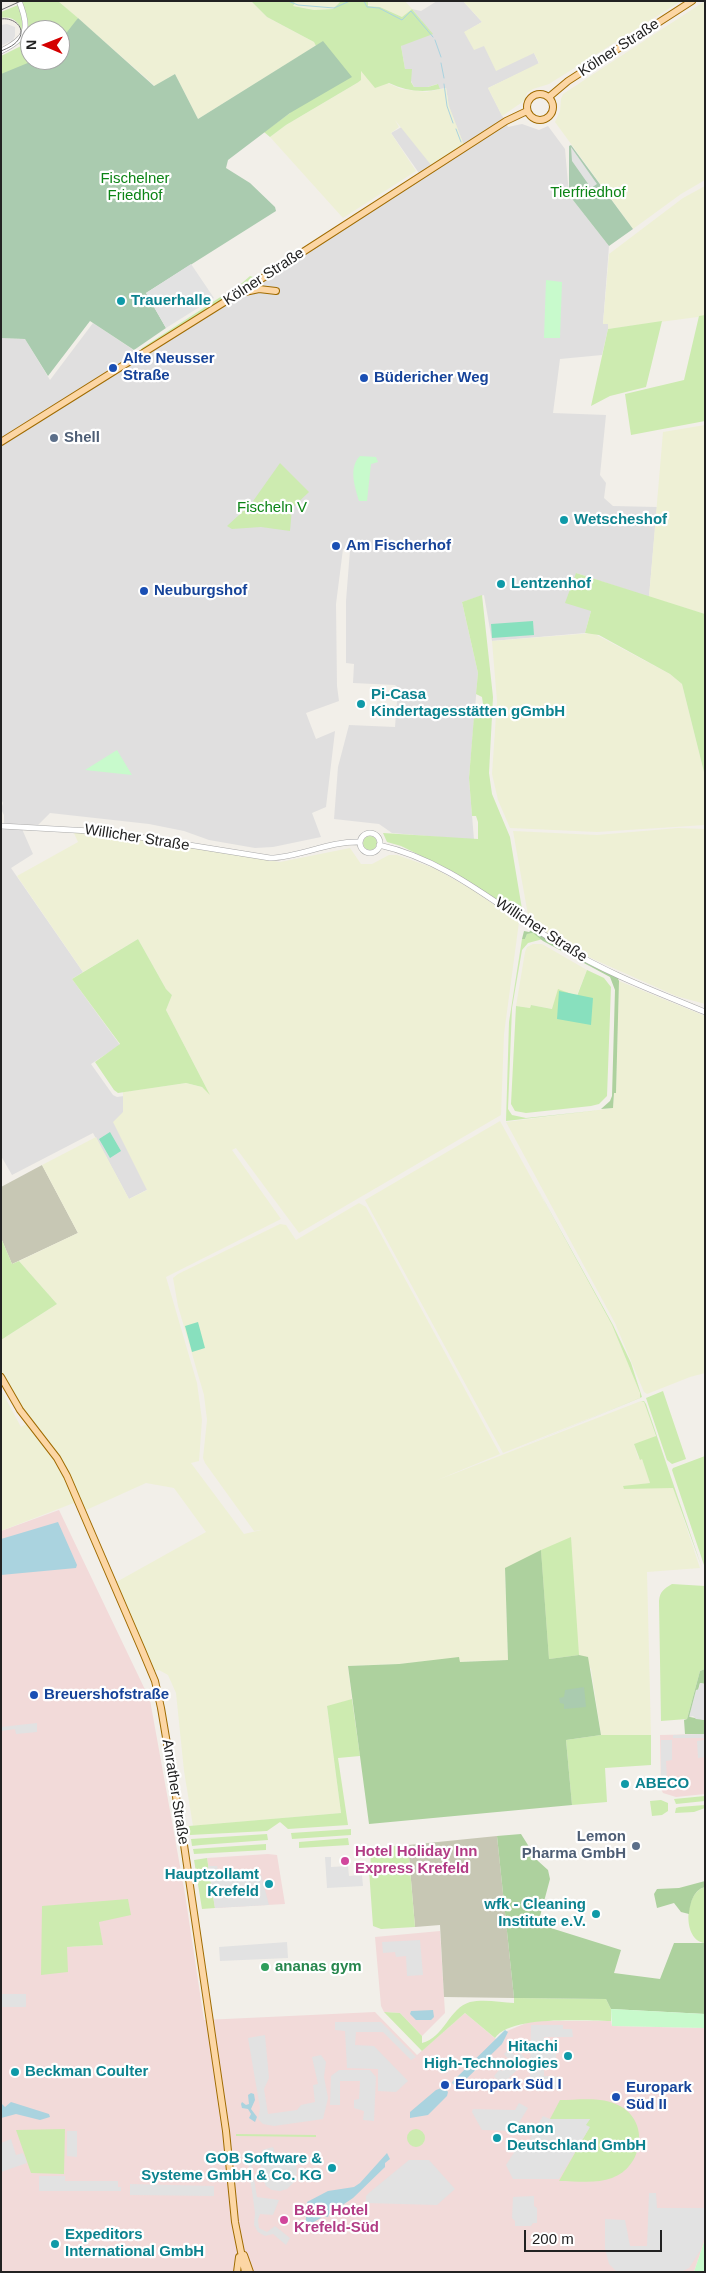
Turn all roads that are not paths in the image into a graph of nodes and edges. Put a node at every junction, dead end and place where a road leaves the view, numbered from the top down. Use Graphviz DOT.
graph roads {
  1 [pos="19,1"];
  2 [pos="692,1"];
  3 [pos="1,51"];
  4 [pos="549,97"];
  5 [pos="527,111"];
  6 [pos="276,291"];
  7 [pos="236,295"];
  8 [pos="1,442"];
  9 [pos="1,826"];
  10 [pos="360,842"];
  11 [pos="379,845"];
  12 [pos="705,1012"];
  13 [pos="1,1377"];
  14 [pos="240,2250"];
  15 [pos="237,2272"];
  16 [pos="245,2272"];
  17 [pos="250,2272"];
  1 -- 3 [label="street"];
  2 -- 4 [label="main road, Kölner Straße"];
  4 -- 5 [label="main road"];
  4 -- 5 [label="main road"];
  5 -- 7 [label="main road, Kölner Straße"];
  6 -- 7 [label="main road"];
  7 -- 8 [label="main road, Kölner Straße"];
  9 -- 10 [label="street, Willicher Straße"];
  10 -- 11 [label="street"];
  10 -- 11 [label="street"];
  11 -- 12 [label="street, Willicher Straße"];
  13 -- 14 [label="main road, Anrather Straße"];
  14 -- 15 [label="main road"];
  14 -- 16 [label="main road, Anrather Straße"];
  14 -- 17 [label="main road"];
}
